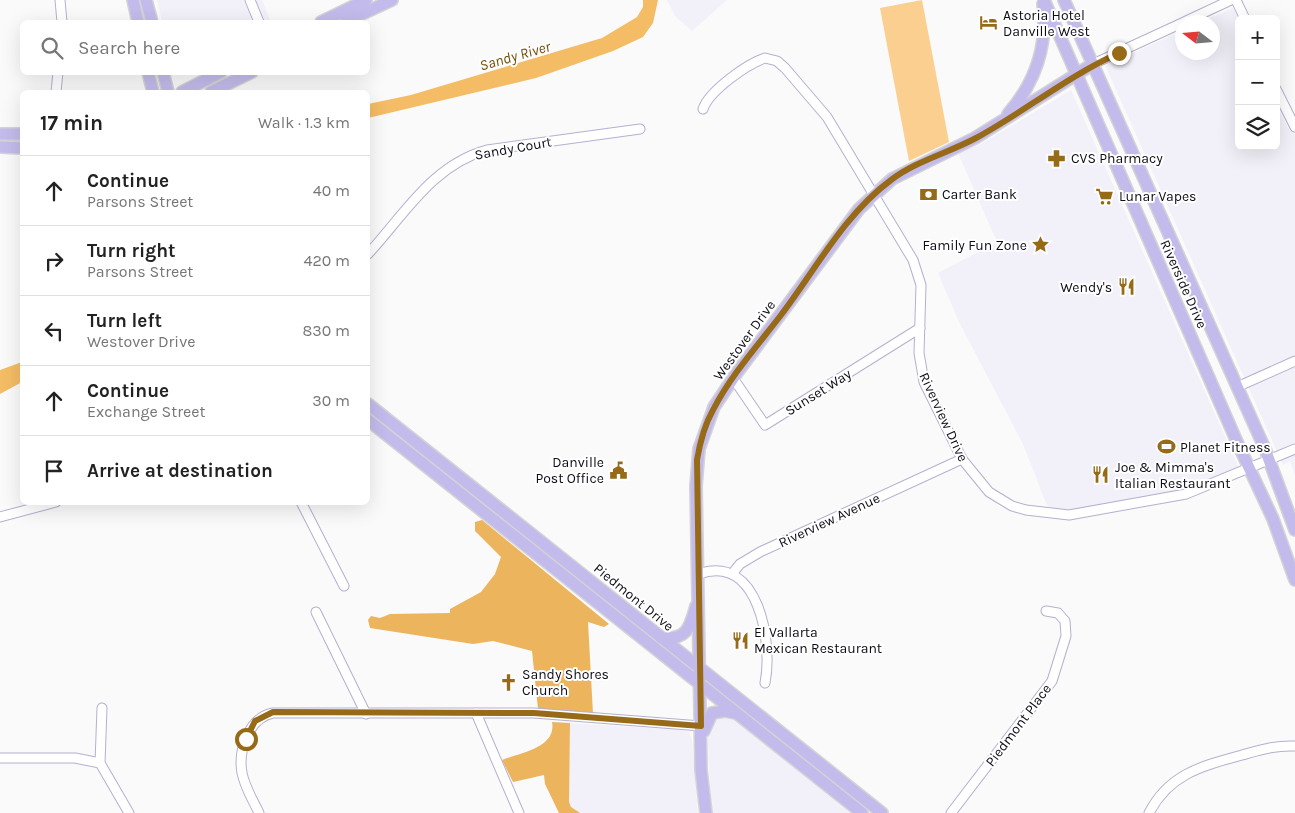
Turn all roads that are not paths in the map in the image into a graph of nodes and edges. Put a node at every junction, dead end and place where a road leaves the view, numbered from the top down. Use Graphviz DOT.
graph roads {
  1 [pos="60,0"];
  2 [pos="133,0"];
  3 [pos="146,0"];
  4 [pos="250,0"];
  5 [pos="366,0"];
  6 [pos="392,0"];
  7 [pos="1043,0"];
  8 [pos="1064,0"];
  9 [pos="1232,0"];
  10 [pos="1236,0"];
  11 [pos="1200,15"];
  12 [pos="1243,15"];
  13 [pos="62,20"];
  14 [pos="138,20"];
  15 [pos="151,20"];
  16 [pos="258,20"];
  17 [pos="325,20"];
  18 [pos="349,20"];
  19 [pos="1175,27"];
  20 [pos="1093,64"];
  21 [pos="58,75"];
  22 [pos="149,75"];
  23 [pos="164,75"];
  24 [pos="215,75"];
  25 [pos="246,75"];
  26 [pos="1077,76"];
  27 [pos="56,90"];
  28 [pos="152,90"];
  29 [pos="168,90"];
  30 [pos="186,90"];
  31 [pos="215,90"];
  32 [pos="1280,97"];
  33 [pos="703,109"];
  34 [pos="1003,120"];
  35 [pos="1295,127"];
  36 [pos="640,129"];
  37 [pos="0,134"];
  38 [pos="20,134"];
  39 [pos="0,148"];
  40 [pos="20,148"];
  41 [pos="875,194"];
  42 [pos="370,252"];
  43 [pos="920,328"];
  44 [pos="1295,361"];
  45 [pos="733,378"];
  46 [pos="1237,387"];
  47 [pos="370,406"];
  48 [pos="370,422"];
  49 [pos="1295,449"];
  50 [pos="962,460"];
  51 [pos="1269,460"];
  52 [pos="1249,469"];
  53 [pos="45,505"];
  54 [pos="303,505"];
  55 [pos="0,517"];
  56 [pos="1295,530"];
  57 [pos="699,574"];
  58 [pos="732,574"];
  59 [pos="1295,580"];
  60 [pos="344,586"];
  61 [pos="700,595"];
  62 [pos="1046,611"];
  63 [pos="316,612"];
  64 [pos="661,638"];
  65 [pos="700,669"];
  66 [pos="765,683"];
  67 [pos="701,685"];
  68 [pos="102,708"];
  69 [pos="476,713"];
  70 [pos="736,713"];
  71 [pos="366,714"];
  72 [pos="701,726"];
  73 [pos="701,740"];
  74 [pos="1295,746"];
  75 [pos="0,758"];
  76 [pos="100,762"];
  77 [pos="129,813"];
  78 [pos="259,813"];
  79 [pos="519,813"];
  80 [pos="706,813"];
  81 [pos="862,813"];
  82 [pos="882,813"];
  83 [pos="952,813"];
  84 [pos="1149,813"];
  1 -- 13 [label="street"];
  2 -- 14 [label="main road"];
  3 -- 15 [label="main road"];
  4 -- 16 [label="street"];
  5 -- 17 [label="main road"];
  6 -- 18 [label="main road"];
  7 -- 26 [label="main road, Riverside Drive"];
  7 -- 34 [label="main road"];
  8 -- 20 [label="main road, Riverside Drive"];
  9 -- 11 [label="street"];
  10 -- 12 [label="street"];
  19 -- 20 [label="street"];
  20 -- 26 [label="main road, Westover Drive"];
  20 -- 46 [label="main road, Riverside Drive"];
  21 -- 27 [label="street"];
  22 -- 28 [label="main road"];
  23 -- 29 [label="main road"];
  24 -- 30 [label="main road"];
  25 -- 31 [label="main road"];
  26 -- 34 [label="main road, Westover Drive"];
  26 -- 52 [label="main road, Riverside Drive"];
  32 -- 35 [label="street"];
  33 -- 41 [label="street, Riverview Drive"];
  34 -- 41 [label="main road, Westover Drive"];
  36 -- 42 [label="street, Sandy Court"];
  37 -- 38 [label="main road"];
  39 -- 40 [label="main road"];
  41 -- 43 [label="street, Riverview Drive"];
  41 -- 45 [label="main road, Westover Drive"];
  43 -- 45 [label="street, Sunset Way"];
  43 -- 50 [label="street, Riverview Drive"];
  44 -- 46 [label="street"];
  45 -- 57 [label="main road, Westover Drive"];
  46 -- 51 [label="main road, Riverside Drive"];
  47 -- 64 [label="main road, Piedmont Drive"];
  48 -- 67 [label="main road, Piedmont Drive"];
  49 -- 51 [label="street, Riverview Drive"];
  50 -- 52 [label="street, Riverview Drive"];
  50 -- 58 [label="street, Riverview Avenue"];
  51 -- 52 [label="street, Riverview Drive"];
  51 -- 56 [label="main road, Riverside Drive"];
  52 -- 59 [label="main road, Riverside Drive"];
  53 -- 55 [label="street"];
  54 -- 60 [label="street"];
  57 -- 58 [label="street"];
  57 -- 61 [label="main road, Westover Drive"];
  58 -- 66 [label="street"];
  61 -- 64 [label="main road"];
  61 -- 65 [label="main road, Westover Drive"];
  62 -- 83 [label="street, Piedmont Place"];
  63 -- 71 [label="street"];
  64 -- 65 [label="main road, Piedmont Drive"];
  65 -- 67 [label="main road, Westover Drive"];
  65 -- 82 [label="main road, Piedmont Drive"];
  67 -- 70 [label="main road, Piedmont Drive"];
  67 -- 72 [label="main road, Westover Drive"];
  68 -- 76 [label="street"];
  69 -- 71 [label="street"];
  69 -- 72 [label="street"];
  69 -- 79 [label="street"];
  70 -- 73 [label="main road"];
  70 -- 81 [label="main road, Piedmont Drive"];
  71 -- 78 [label="street"];
  72 -- 73 [label="main road, Westover Drive"];
  73 -- 80 [label="main road, Westover Drive"];
  74 -- 84 [label="street"];
  75 -- 76 [label="street"];
  76 -- 77 [label="street"];
}
